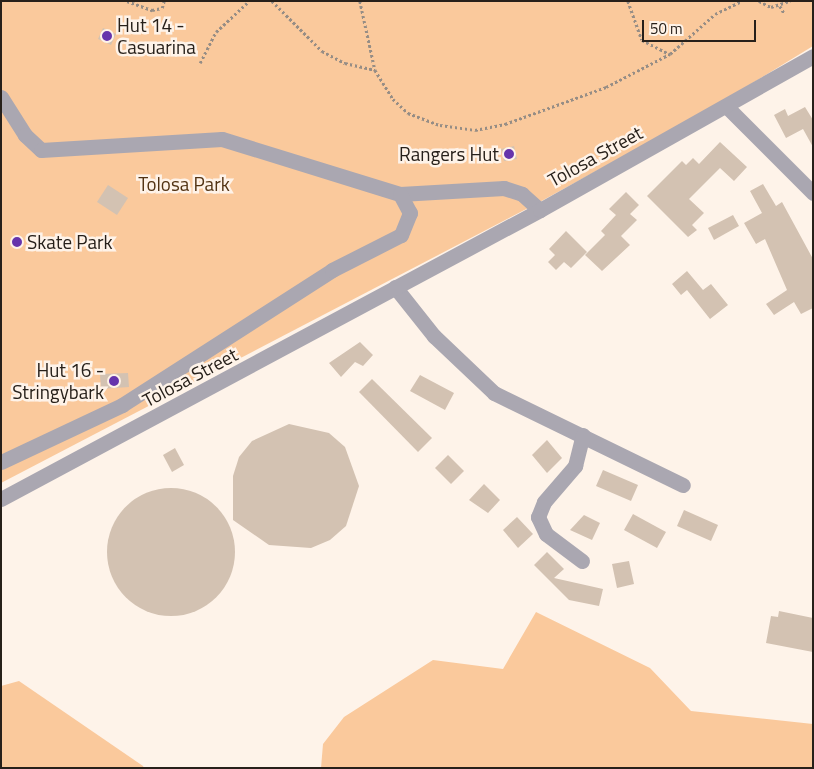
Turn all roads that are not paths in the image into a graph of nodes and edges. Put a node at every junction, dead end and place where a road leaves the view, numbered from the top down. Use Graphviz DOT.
graph roads {
  1 [pos="813,56"];
  2 [pos="1,97"];
  3 [pos="726,106"];
  4 [pos="813,193"];
  5 [pos="400,194"];
  6 [pos="540,210"];
  7 [pos="395,287"];
  8 [pos="584,435"];
  9 [pos="1,462"];
  10 [pos="683,485"];
  11 [pos="1,498"];
  12 [pos="582,562"];
  1 -- 3 [label="street, Tolosa Street"];
  2 -- 5 [label="street"];
  3 -- 4 [label="street"];
  3 -- 6 [label="street, Tolosa Street"];
  5 -- 6 [label="street"];
  5 -- 9 [label="street"];
  6 -- 7 [label="street, Tolosa Street"];
  7 -- 8 [label="street"];
  7 -- 11 [label="street, Tolosa Street"];
  8 -- 10 [label="street"];
  8 -- 12 [label="street"];
}
